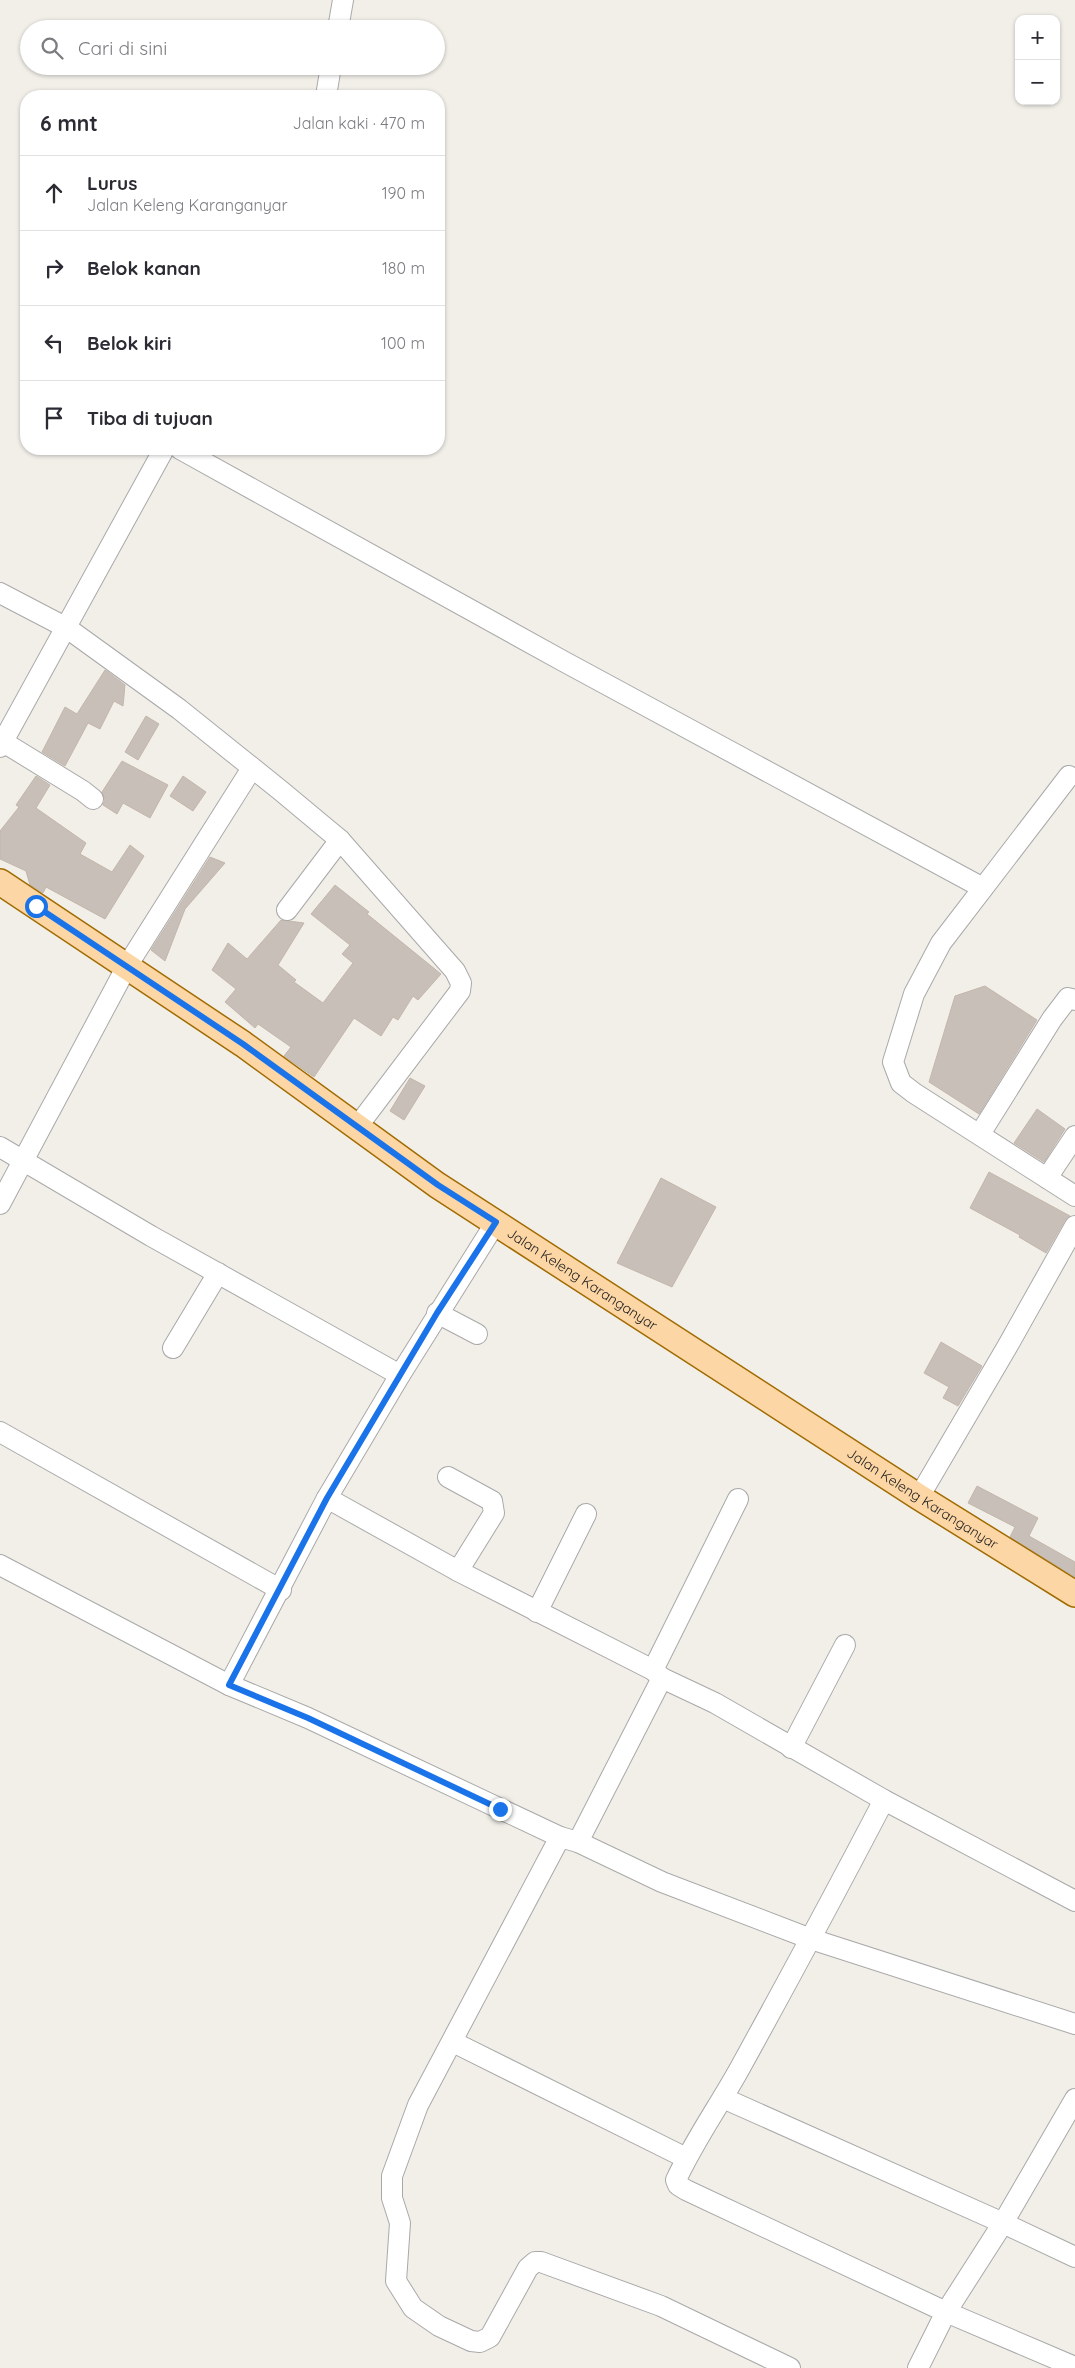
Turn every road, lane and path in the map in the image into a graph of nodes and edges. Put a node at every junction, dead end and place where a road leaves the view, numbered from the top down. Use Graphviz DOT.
graph roads {
  1 [pos="343,0"];
  2 [pos="340,20"];
  3 [pos="330,75"];
  4 [pos="327,90"];
  5 [pos="161,455"];
  6 [pos="191,455"];
  7 [pos="0,593"];
  8 [pos="67,628"];
  9 [pos="1,743"];
  10 [pos="252,768"];
  11 [pos="1069,776"];
  12 [pos="93,799"];
  13 [pos="340,840"];
  14 [pos="0,882"];
  15 [pos="983,888"];
  16 [pos="287,910"];
  17 [pos="127,966"];
  18 [pos="1073,995"];
  19 [pos="357,1127"];
  20 [pos="980,1134"];
  21 [pos="1075,1136"];
  22 [pos="0,1147"];
  23 [pos="23,1159"];
  24 [pos="1047,1178"];
  25 [pos="1075,1196"];
  26 [pos="0,1204"];
  27 [pos="496,1222"];
  28 [pos="1075,1226"];
  29 [pos="218,1273"];
  30 [pos="437,1313"];
  31 [pos="477,1334"];
  32 [pos="173,1348"];
  33 [pos="400,1375"];
  34 [pos="0,1432"];
  35 [pos="448,1477"];
  36 [pos="919,1497"];
  37 [pos="327,1498"];
  38 [pos="738,1499"];
  39 [pos="586,1514"];
  40 [pos="0,1566"];
  41 [pos="458,1571"];
  42 [pos="280,1590"];
  43 [pos="1075,1594"];
  44 [pos="537,1612"];
  45 [pos="844,1644"];
  46 [pos="658,1674"];
  47 [pos="229,1685"];
  48 [pos="791,1748"];
  49 [pos="884,1800"];
  50 [pos="569,1839"];
  51 [pos="1075,1901"];
  52 [pos="811,1939"];
  53 [pos="1075,2024"];
  54 [pos="453,2042"];
  55 [pos="723,2098"];
  56 [pos="1075,2099"];
  57 [pos="686,2158"];
  58 [pos="1004,2223"];
  59 [pos="1075,2257"];
  60 [pos="946,2312"];
  61 [pos="1075,2367"];
  62 [pos="790,2368"];
  63 [pos="918,2368"];
  1 -- 2 [label="street"];
  3 -- 4 [label="street"];
  5 -- 8 [label="street"];
  6 -- 15 [label="street"];
  7 -- 8 [label="street"];
  8 -- 9 [label="street"];
  8 -- 10 [label="street"];
  9 -- 12 [label="street"];
  10 -- 13 [label="street"];
  10 -- 17 [label="street"];
  11 -- 15 [label="street"];
  13 -- 16 [label="street"];
  13 -- 19 [label="street"];
  14 -- 17 [label="main road, Jalan Keleng Karanganyar"];
  15 -- 20 [label="street"];
  17 -- 19 [label="main road, Jalan Keleng Karanganyar"];
  17 -- 23 [label="street"];
  18 -- 20 [label="street"];
  19 -- 27 [label="main road, Jalan Keleng Karanganyar"];
  20 -- 24 [label="street"];
  21 -- 24 [label="street"];
  22 -- 23 [label="street"];
  23 -- 26 [label="street"];
  23 -- 29 [label="street"];
  24 -- 25 [label="street"];
  27 -- 30 [label="street"];
  27 -- 36 [label="main road, Jalan Keleng Karanganyar"];
  28 -- 36 [label="street"];
  29 -- 32 [label="street"];
  29 -- 33 [label="street"];
  30 -- 31 [label="street"];
  30 -- 33 [label="street"];
  33 -- 37 [label="street"];
  34 -- 42 [label="street"];
  35 -- 41 [label="street"];
  36 -- 43 [label="main road, Jalan Keleng Karanganyar"];
  37 -- 41 [label="street"];
  37 -- 42 [label="street"];
  38 -- 46 [label="street"];
  39 -- 44 [label="street"];
  40 -- 47 [label="street"];
  41 -- 44 [label="street"];
  42 -- 47 [label="street"];
  44 -- 46 [label="street"];
  45 -- 48 [label="street"];
  46 -- 48 [label="street"];
  46 -- 50 [label="street"];
  47 -- 50 [label="street"];
  48 -- 49 [label="street"];
  49 -- 51 [label="street"];
  49 -- 52 [label="street"];
  50 -- 52 [label="street"];
  50 -- 54 [label="street"];
  52 -- 53 [label="street"];
  52 -- 55 [label="street"];
  54 -- 57 [label="street"];
  54 -- 62 [label="street"];
  55 -- 57 [label="street"];
  55 -- 58 [label="street"];
  56 -- 58 [label="street"];
  57 -- 60 [label="street"];
  58 -- 59 [label="street"];
  58 -- 60 [label="street"];
  60 -- 61 [label="street"];
  60 -- 63 [label="street"];
}
